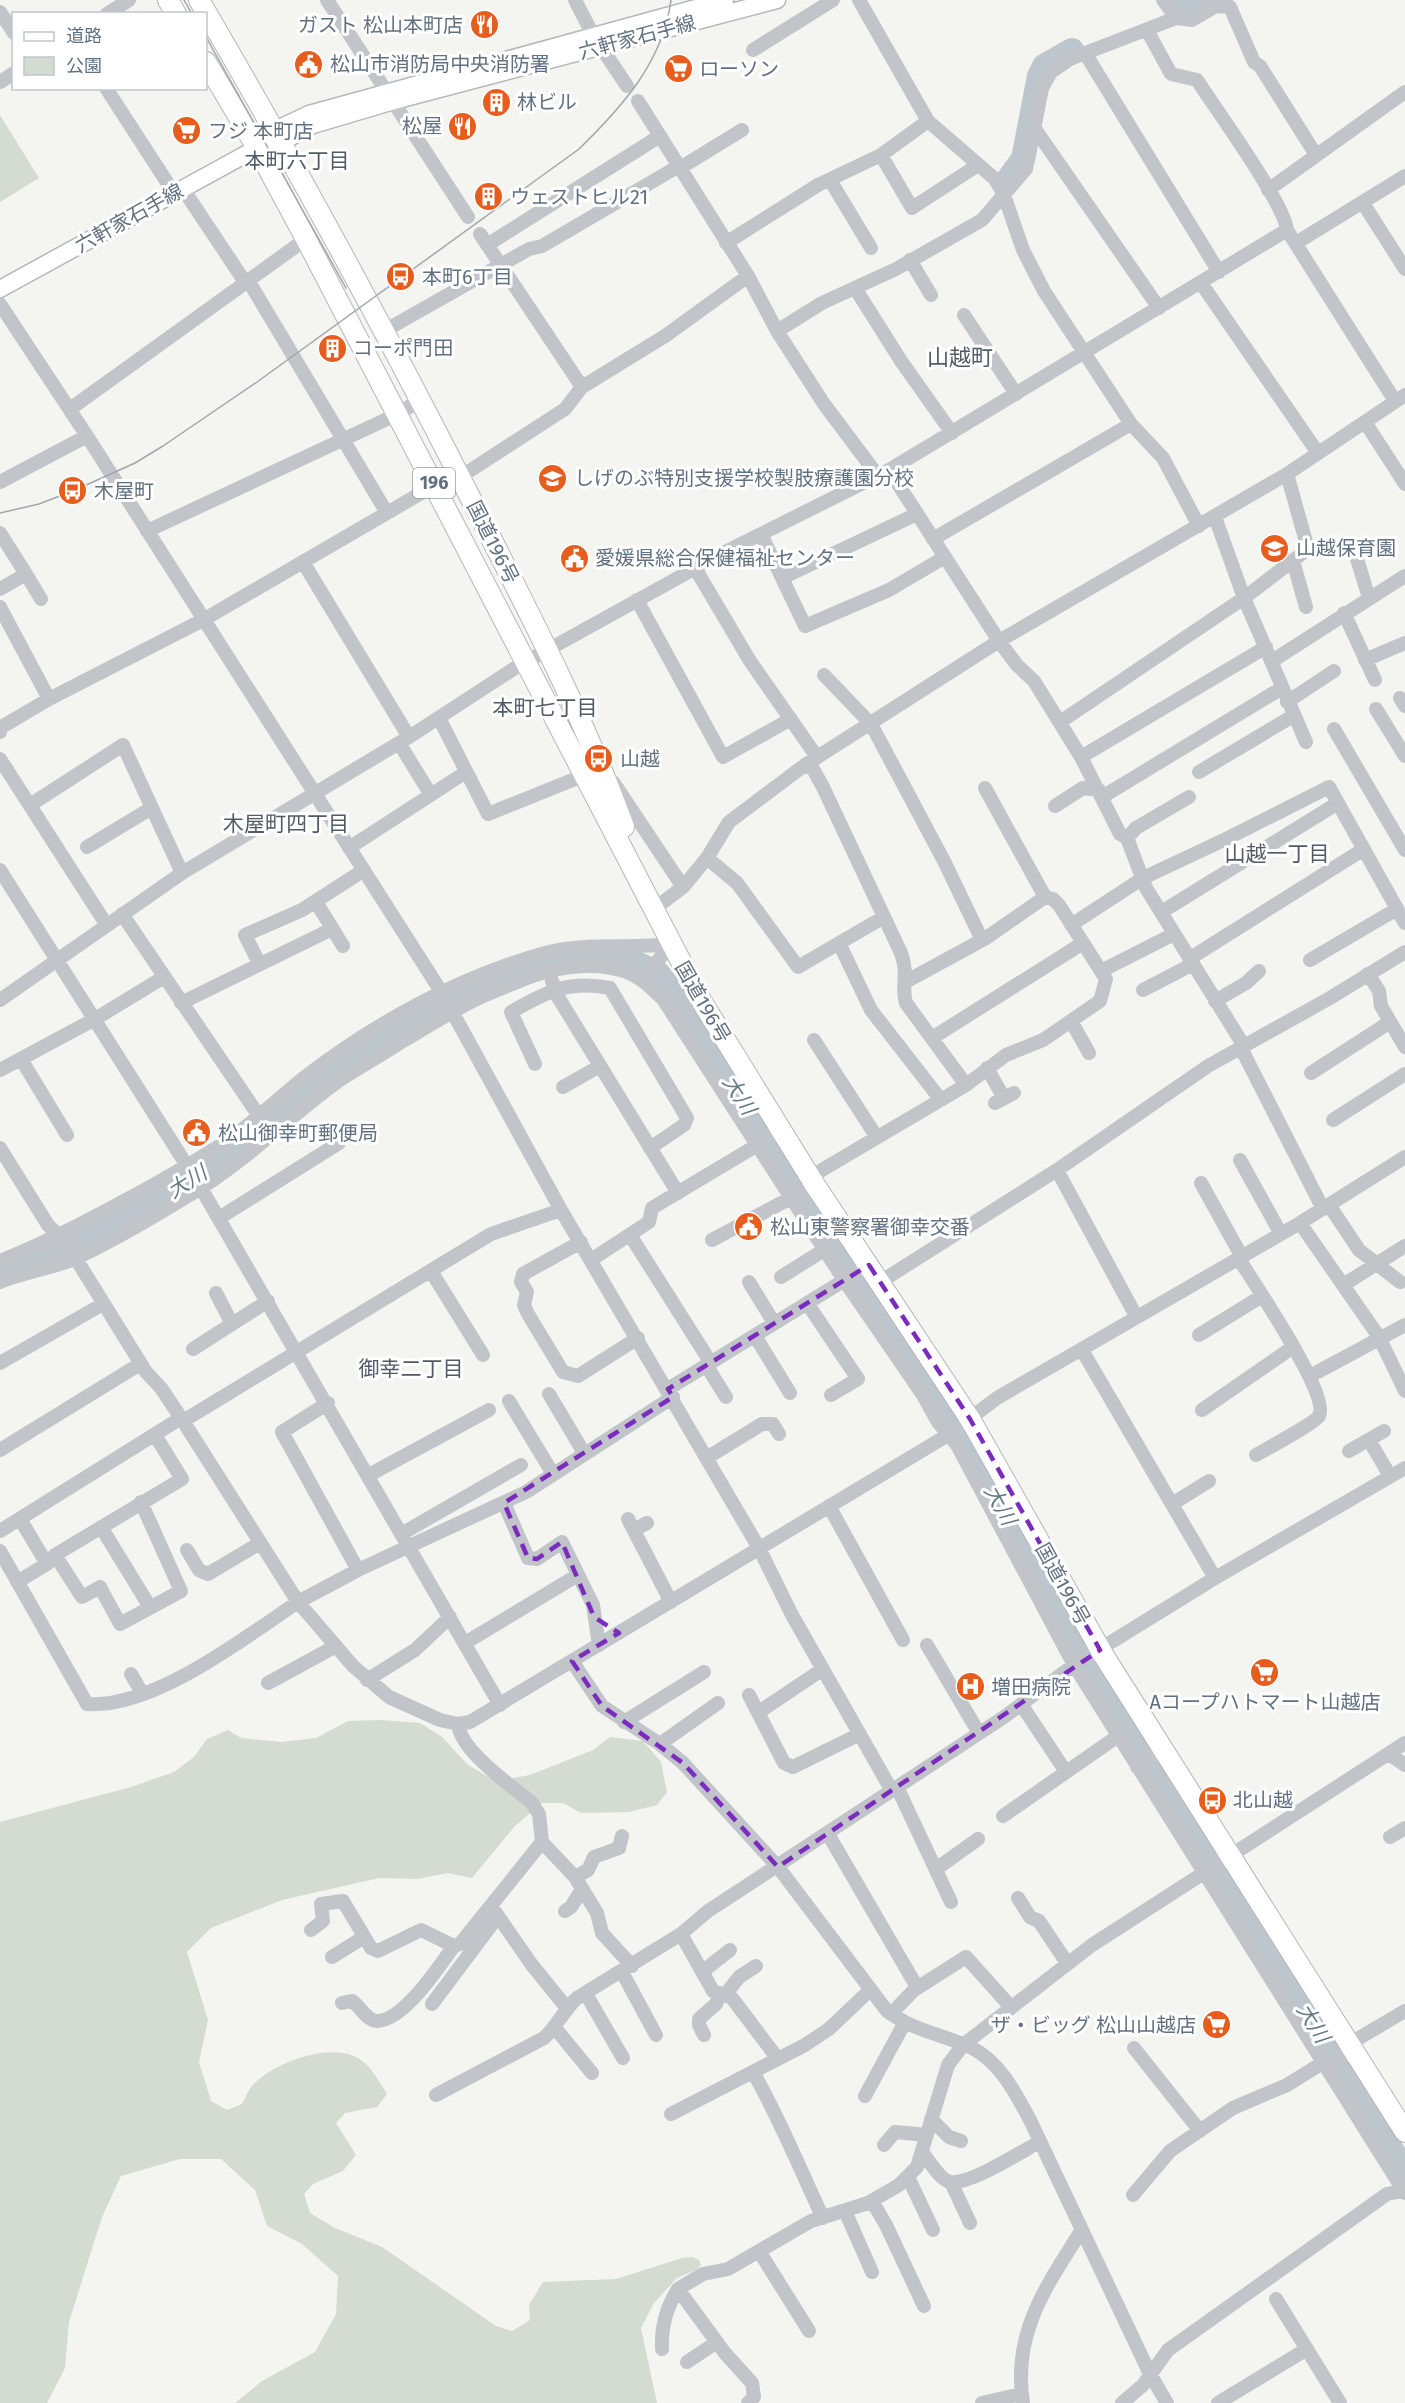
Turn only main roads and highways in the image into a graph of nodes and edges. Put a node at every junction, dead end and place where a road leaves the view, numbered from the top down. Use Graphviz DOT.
graph roads {
  1 [pos="725,0"];
  2 [pos="777,0"];
  3 [pos="207,14"];
  4 [pos="597,41"];
  5 [pos="207,64"];
  6 [pos="279,136"];
  7 [pos="257,148"];
  8 [pos="0,289"];
  9 [pos="593,770"];
  10 [pos="1405,2132"];
  1 -- 4 [label="main road, 六軒家石手線"];
  2 -- 4 [label="main road, 六軒家石手線"];
  3 -- 6 [label="highway, 国道196号 / 196"];
  4 -- 6 [label="main road, 六軒家石手線"];
  5 -- 7 [label="highway, 国道196号 / 196"];
  6 -- 7 [label="main road, 六軒家石手線"];
  6 -- 9 [label="highway, 国道196号 / 196"];
  7 -- 8 [label="main road, 六軒家石手線"];
  7 -- 9 [label="highway, 国道196号 / 196"];
  9 -- 10 [label="highway, 国道196号 / 196"];
}
